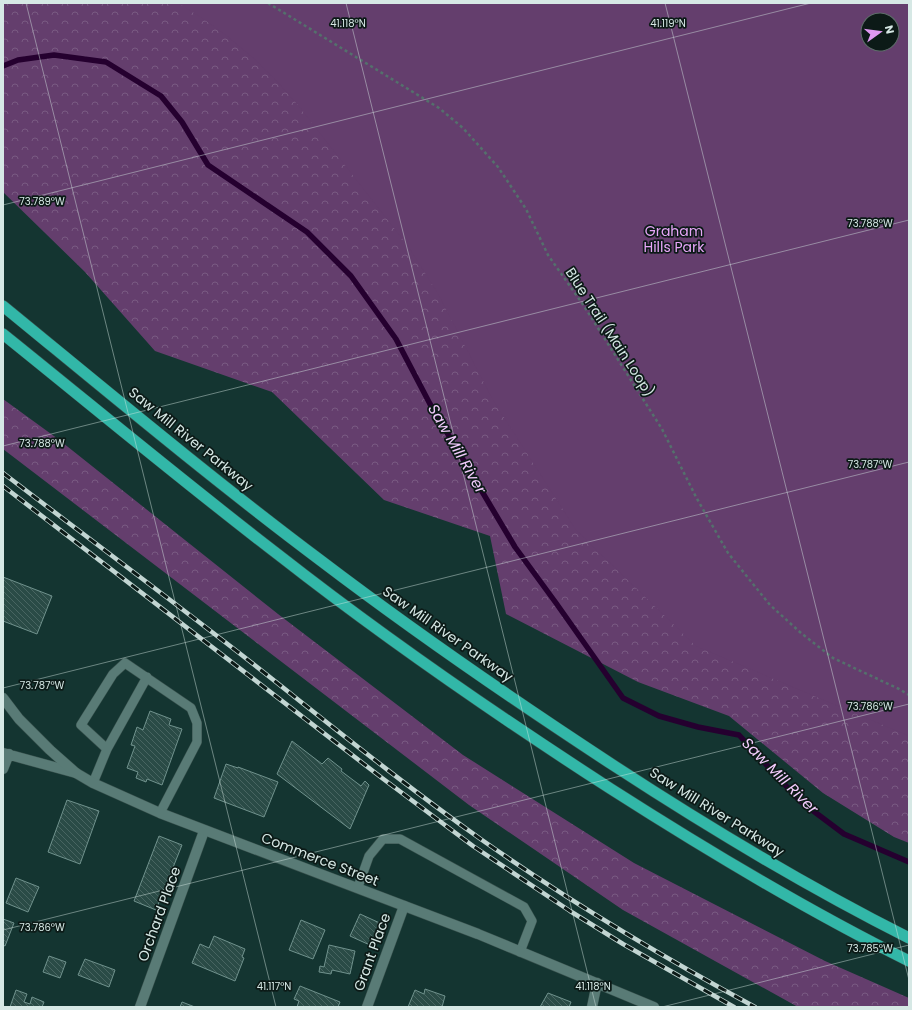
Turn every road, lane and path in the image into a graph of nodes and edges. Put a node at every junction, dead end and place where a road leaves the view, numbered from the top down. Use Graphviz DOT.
graph roads {
  1 [pos="268,3"];
  2 [pos="3,306"];
  3 [pos="3,334"];
  4 [pos="147,677"];
  5 [pos="909,695"];
  6 [pos="3,698"];
  7 [pos="107,749"];
  8 [pos="6,754"];
  9 [pos="3,769"];
  10 [pos="76,774"];
  11 [pos="92,783"];
  12 [pos="160,813"];
  13 [pos="204,831"];
  14 [pos="358,888"];
  15 [pos="404,906"];
  16 [pos="909,938"];
  17 [pos="520,952"];
  18 [pos="909,961"];
  19 [pos="597,983"];
  20 [pos="140,1007"];
  21 [pos="367,1007"];
  22 [pos="592,1007"];
  23 [pos="654,1007"];
  1 -- 5 [label="path, Blue Trail (Main Loop)"];
  2 -- 16 [label="highway, Saw Mill River Parkway"];
  3 -- 18 [label="highway"];
  4 -- 7 [label="lane"];
  4 -- 7 [label="lane"];
  4 -- 12 [label="lane"];
  6 -- 10 [label="main road, Commerce Street"];
  7 -- 11 [label="lane"];
  8 -- 9 [label="main road"];
  8 -- 10 [label="main road"];
  10 -- 11 [label="main road, Commerce Street"];
  11 -- 12 [label="main road, Commerce Street"];
  12 -- 13 [label="main road, Commerce Street"];
  13 -- 14 [label="main road, Commerce Street"];
  13 -- 20 [label="main road, Orchard Place"];
  14 -- 15 [label="main road, Commerce Street"];
  14 -- 17 [label="lane"];
  15 -- 17 [label="main road, Commerce Street"];
  15 -- 21 [label="main road, Grant Place"];
  17 -- 19 [label="main road, Commerce Street"];
  19 -- 22 [label="main road"];
  19 -- 23 [label="main road, Commerce Street"];
}
